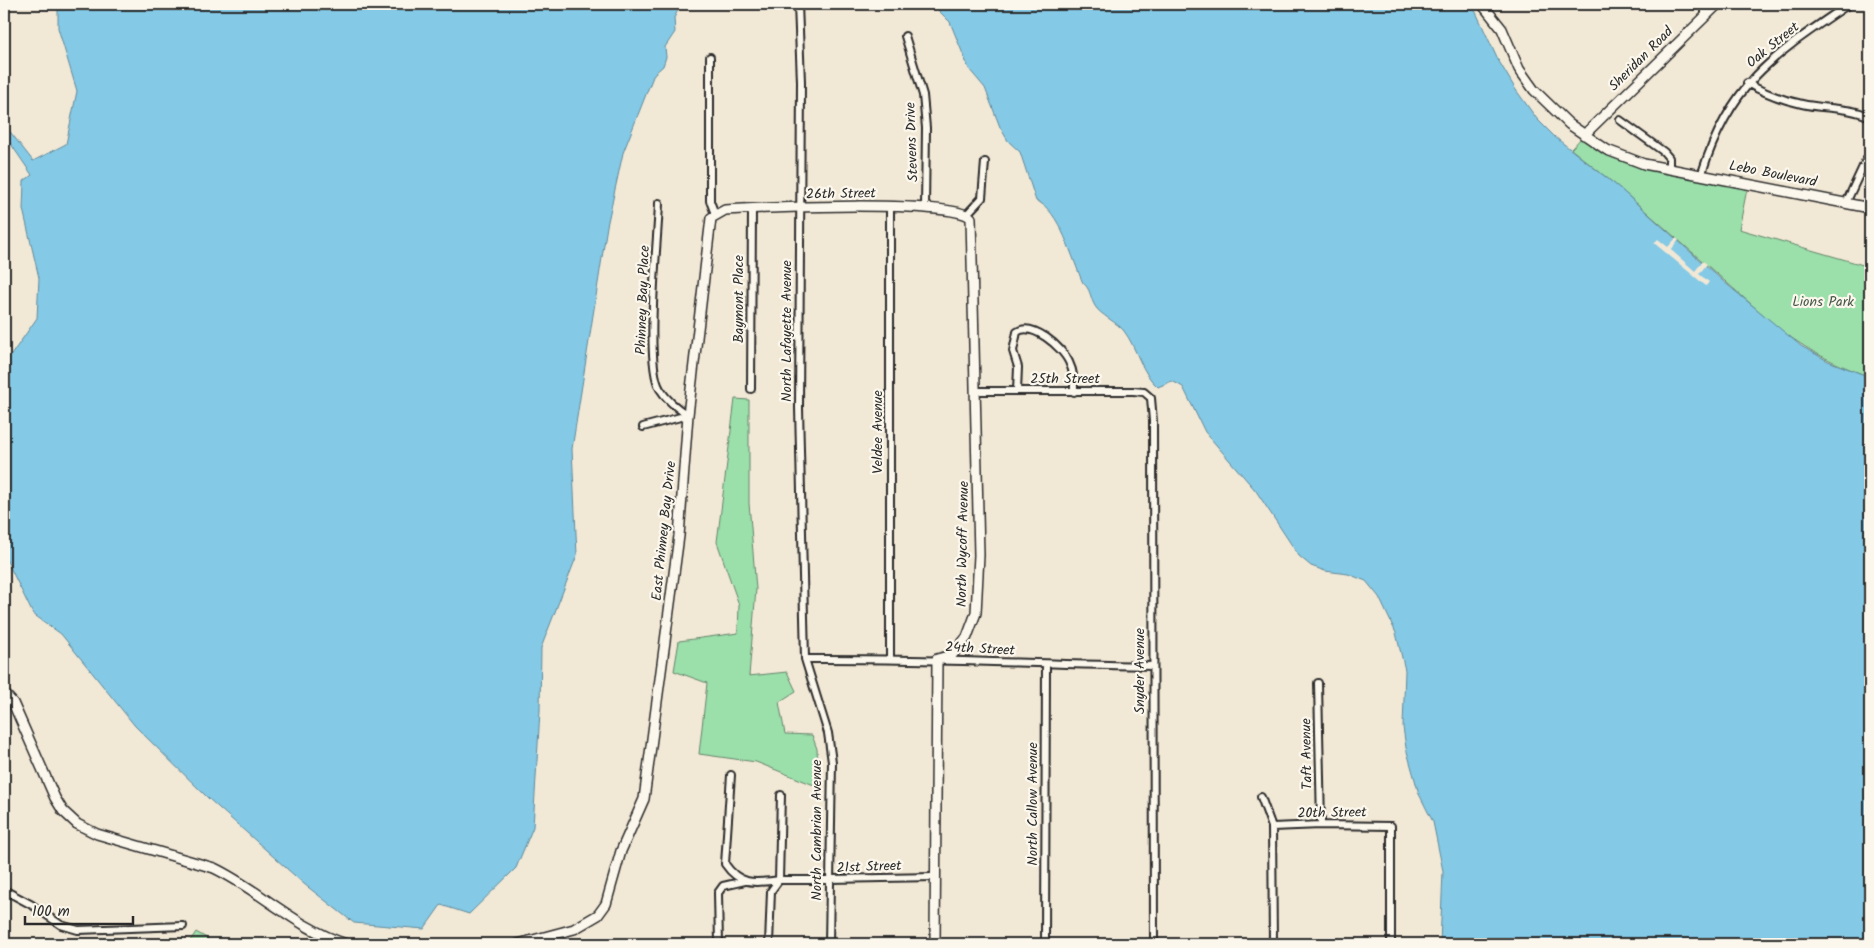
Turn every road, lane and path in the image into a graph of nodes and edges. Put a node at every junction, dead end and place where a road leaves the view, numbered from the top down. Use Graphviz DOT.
graph roads {
  1 [pos="798,4"];
  2 [pos="1482,4"];
  3 [pos="1705,4"];
  4 [pos="1718,4"];
  5 [pos="1849,4"];
  6 [pos="1705,15"];
  7 [pos="905,36"];
  8 [pos="710,57"];
  9 [pos="1747,84"];
  10 [pos="1870,117"];
  11 [pos="1620,120"];
  12 [pos="1584,135"];
  13 [pos="1870,156"];
  14 [pos="985,162"];
  15 [pos="1669,168"];
  16 [pos="1702,173"];
  17 [pos="659,203"];
  18 [pos="1846,203"];
  19 [pos="890,206"];
  20 [pos="800,208"];
  21 [pos="925,208"];
  22 [pos="1870,208"];
  23 [pos="752,209"];
  24 [pos="715,214"];
  25 [pos="967,214"];
  26 [pos="751,389"];
  27 [pos="976,391"];
  28 [pos="1017,391"];
  29 [pos="1074,392"];
  30 [pos="1151,398"];
  31 [pos="688,415"];
  32 [pos="643,427"];
  33 [pos="890,658"];
  34 [pos="806,659"];
  35 [pos="936,659"];
  36 [pos="1046,664"];
  37 [pos="1153,666"];
  38 [pos="1318,683"];
  39 [pos="4,693"];
  40 [pos="731,775"];
  41 [pos="781,795"];
  42 [pos="1261,797"];
  43 [pos="1321,825"];
  44 [pos="1272,827"];
  45 [pos="934,877"];
  46 [pos="779,880"];
  47 [pos="829,880"];
  48 [pos="745,881"];
  49 [pos="4,890"];
  50 [pos="183,926"];
  51 [pos="346,944"];
  52 [pos="518,944"];
  53 [pos="719,944"];
  54 [pos="770,944"];
  55 [pos="829,944"];
  56 [pos="935,944"];
  57 [pos="1045,944"];
  58 [pos="1154,944"];
  59 [pos="1272,944"];
  60 [pos="1391,944"];
  1 -- 20 [label="street, North Lafayette Avenue"];
  2 -- 12 [label="street, Lebo Boulevard"];
  3 -- 6 [label="street"];
  4 -- 6 [label="street, Sheridan Road"];
  5 -- 9 [label="street, Oak Street"];
  6 -- 12 [label="street, Sheridan Road"];
  7 -- 21 [label="street, Stevens Drive"];
  8 -- 24 [label="street, East Phinney Bay Drive"];
  9 -- 10 [label="street"];
  9 -- 16 [label="street, Oak Street"];
  11 -- 15 [label="street"];
  12 -- 15 [label="street, Lebo Boulevard"];
  13 -- 18 [label="street"];
  14 -- 25 [label="street"];
  15 -- 16 [label="street, Lebo Boulevard"];
  16 -- 18 [label="street, Lebo Boulevard"];
  17 -- 31 [label="street, Phinney Bay Place"];
  18 -- 22 [label="street, Lebo Boulevard"];
  19 -- 20 [label="street, 26th Street"];
  19 -- 21 [label="street, 26th Street"];
  19 -- 33 [label="street, Veldee Avenue"];
  20 -- 23 [label="street, 26th Street"];
  20 -- 34 [label="street, North Lafayette Avenue"];
  21 -- 25 [label="street, 26th Street"];
  23 -- 24 [label="street, 26th Street"];
  23 -- 26 [label="street, Baymont Place"];
  24 -- 31 [label="street, East Phinney Bay Drive"];
  25 -- 27 [label="street, North Wycoff Avenue"];
  27 -- 28 [label="street, 25th Street"];
  27 -- 35 [label="street, North Wycoff Avenue"];
  28 -- 29 [label="street, 25th Street"];
  28 -- 29 [label="street"];
  29 -- 30 [label="street, 25th Street"];
  30 -- 37 [label="street, Snyder Avenue"];
  31 -- 32 [label="street"];
  31 -- 52 [label="street, East Phinney Bay Drive"];
  33 -- 34 [label="street, 24th Street"];
  33 -- 35 [label="street, 24th Street"];
  34 -- 47 [label="street, North Cambrian Avenue"];
  35 -- 36 [label="street, 24th Street"];
  35 -- 45 [label="street"];
  36 -- 37 [label="street, 24th Street"];
  36 -- 57 [label="street, North Callow Avenue"];
  37 -- 58 [label="street, Snyder Avenue"];
  38 -- 43 [label="street, Taft Avenue"];
  39 -- 51 [label="street"];
  40 -- 48 [label="street"];
  41 -- 46 [label="street"];
  42 -- 44 [label="street"];
  43 -- 44 [label="street, 20th Street"];
  43 -- 60 [label="street, 20th Street"];
  44 -- 59 [label="street"];
  45 -- 47 [label="street, 21st Street"];
  45 -- 56 [label="street"];
  46 -- 47 [label="street, 21st Street"];
  46 -- 48 [label="street, 21st Street"];
  46 -- 54 [label="street"];
  47 -- 55 [label="street, North Cambrian Avenue"];
  48 -- 53 [label="street, 21st Street"];
  49 -- 50 [label="street"];
}
